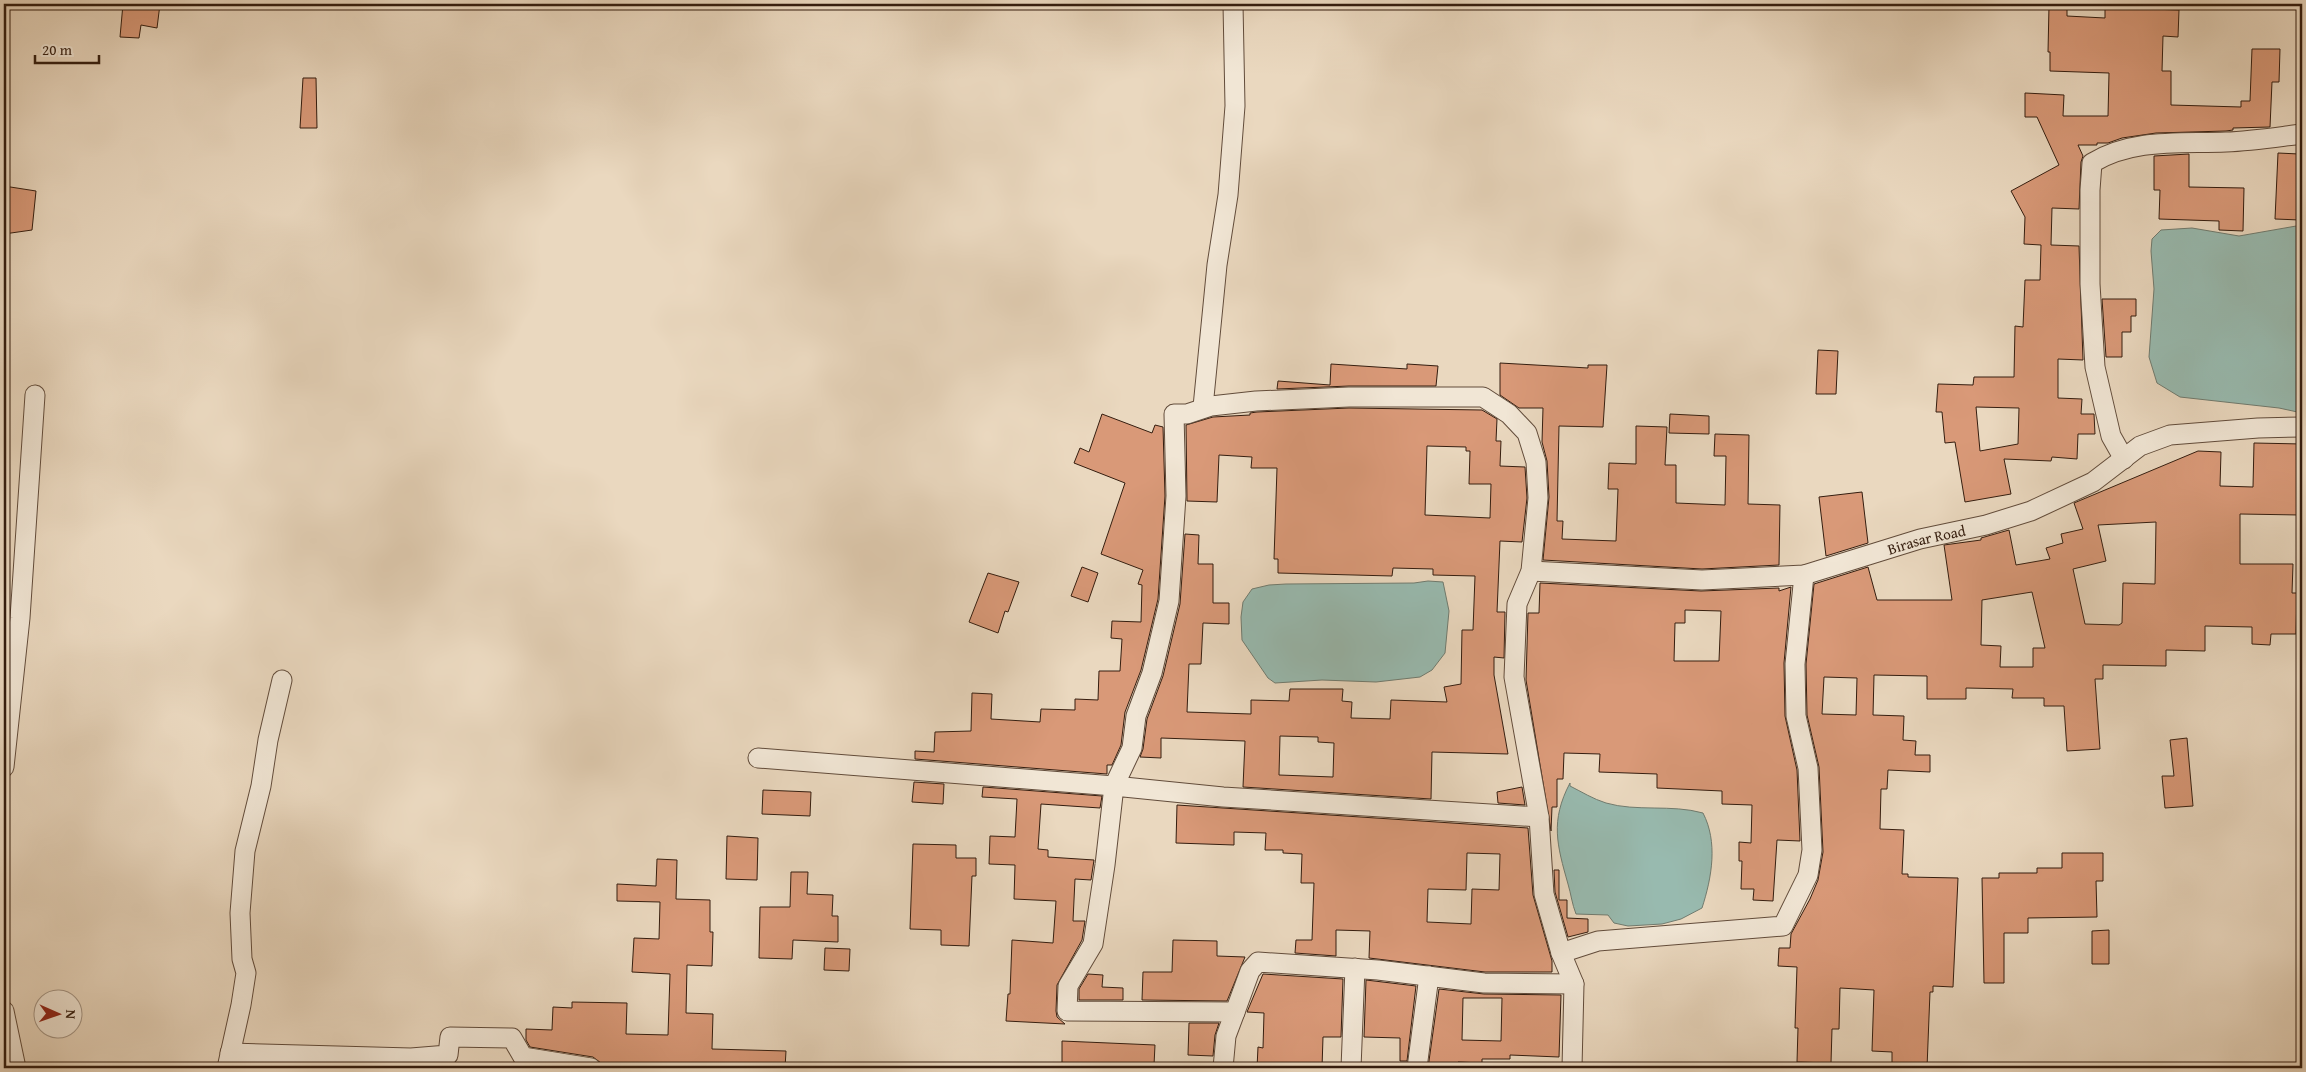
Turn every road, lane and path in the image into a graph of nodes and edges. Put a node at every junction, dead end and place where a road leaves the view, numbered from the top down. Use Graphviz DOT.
graph roads {
  1 [pos="1233,4"];
  2 [pos="2302,134"];
  3 [pos="35,395"];
  4 [pos="1203,407"];
  5 [pos="2302,427"];
  6 [pos="2124,459"];
  7 [pos="1531,571"];
  8 [pos="1804,575"];
  9 [pos="282,680"];
  10 [pos="758,758"];
  11 [pos="4,767"];
  12 [pos="1114,786"];
  13 [pos="1539,817"];
  14 [pos="1560,953"];
  15 [pos="1354,968"];
  16 [pos="1429,976"];
  17 [pos="1574,984"];
  18 [pos="4,1011"];
  19 [pos="1235,1012"];
  20 [pos="229,1061"];
  21 [pos="356,1062"];
  22 [pos="16,1068"];
  23 [pos="591,1068"];
  24 [pos="1223,1068"];
  25 [pos="1351,1068"];
  26 [pos="1417,1068"];
  27 [pos="1572,1068"];
  1 -- 4 [label="street"];
  2 -- 6 [label="street"];
  3 -- 11 [label="street"];
  4 -- 7 [label="street"];
  4 -- 12 [label="street"];
  5 -- 6 [label="street, Birasar Road"];
  6 -- 8 [label="street, Birasar Road"];
  7 -- 8 [label="street, Birasar Road"];
  7 -- 13 [label="street"];
  8 -- 14 [label="street"];
  9 -- 20 [label="street"];
  10 -- 12 [label="street"];
  12 -- 13 [label="street"];
  12 -- 19 [label="street"];
  13 -- 14 [label="street"];
  14 -- 17 [label="street"];
  15 -- 16 [label="street"];
  15 -- 19 [label="street"];
  15 -- 25 [label="street"];
  16 -- 17 [label="street"];
  16 -- 26 [label="street"];
  17 -- 27 [label="street"];
  18 -- 22 [label="street"];
  19 -- 24 [label="street"];
  20 -- 21 [label="street"];
  21 -- 23 [label="street"];
}
